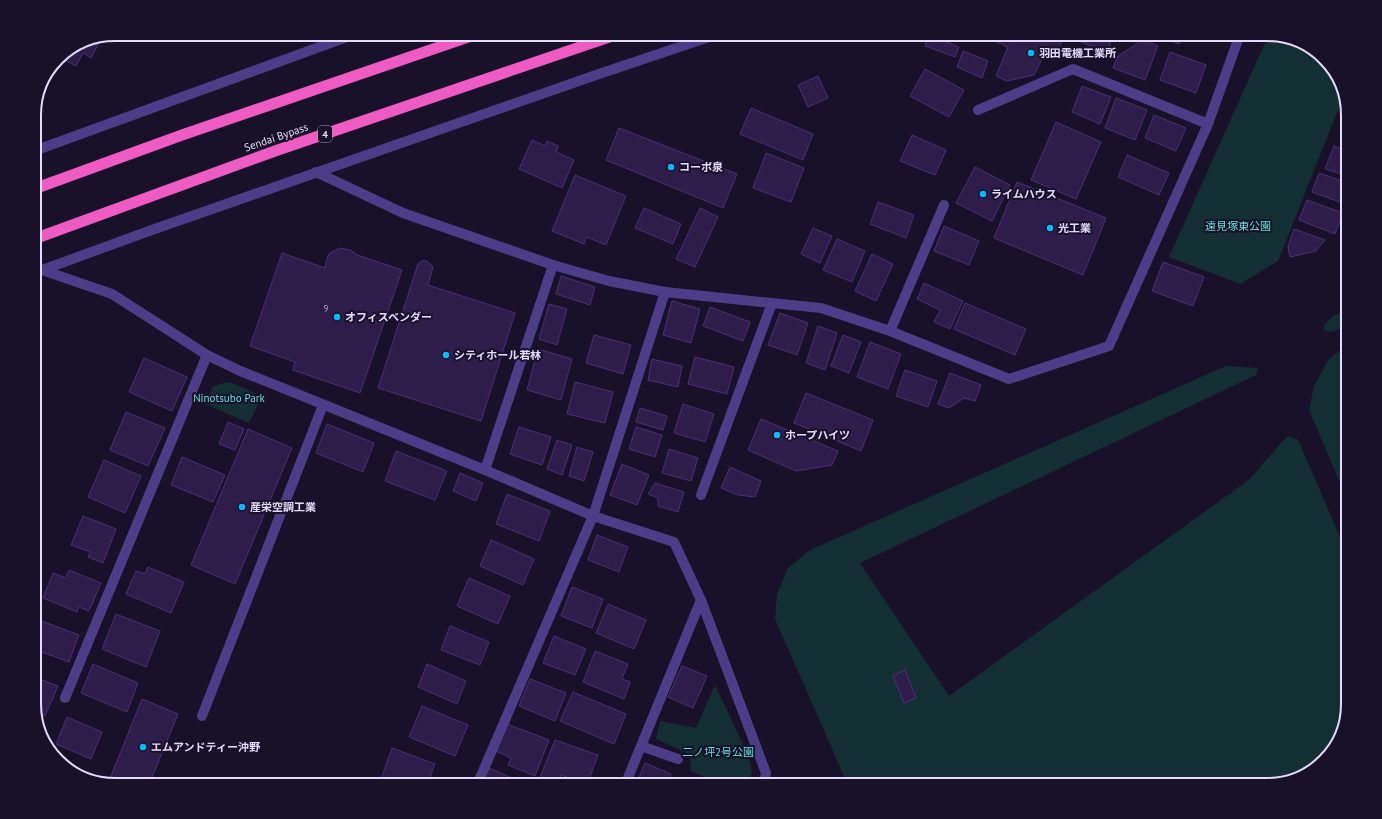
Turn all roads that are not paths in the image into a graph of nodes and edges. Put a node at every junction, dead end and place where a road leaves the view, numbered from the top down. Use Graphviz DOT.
graph roads {
  1 [pos="336,41"];
  2 [pos="457,41"];
  3 [pos="597,41"];
  4 [pos="697,41"];
  5 [pos="1238,41"];
  6 [pos="978,110"];
  7 [pos="1208,124"];
  8 [pos="41,148"];
  9 [pos="316,172"];
  10 [pos="41,186"];
  11 [pos="944,205"];
  12 [pos="41,236"];
  13 [pos="553,265"];
  14 [pos="41,271"];
  15 [pos="41,273"];
  16 [pos="665,292"];
  17 [pos="772,303"];
  18 [pos="890,331"];
  19 [pos="207,355"];
  20 [pos="323,405"];
  21 [pos="485,470"];
  22 [pos="701,495"];
  23 [pos="593,516"];
  24 [pos="701,600"];
  25 [pos="65,698"];
  26 [pos="202,716"];
  27 [pos="641,746"];
  28 [pos="678,759"];
  29 [pos="480,778"];
  30 [pos="628,778"];
  31 [pos="765,778"];
  1 -- 8 [label="street"];
  2 -- 10 [label="highway"];
  3 -- 12 [label="highway, Sendai Bypass / 4"];
  4 -- 9 [label="street"];
  5 -- 7 [label="street"];
  6 -- 7 [label="street"];
  7 -- 18 [label="street"];
  9 -- 13 [label="street"];
  9 -- 14 [label="street"];
  11 -- 18 [label="street"];
  13 -- 16 [label="street"];
  13 -- 21 [label="street"];
  15 -- 19 [label="street"];
  16 -- 17 [label="street"];
  16 -- 23 [label="street"];
  17 -- 18 [label="street"];
  17 -- 22 [label="street"];
  19 -- 20 [label="street"];
  19 -- 25 [label="street"];
  20 -- 21 [label="street"];
  20 -- 26 [label="street"];
  21 -- 23 [label="street"];
  23 -- 24 [label="street"];
  23 -- 29 [label="street"];
  24 -- 27 [label="street"];
  24 -- 31 [label="street"];
  27 -- 28 [label="street"];
  27 -- 30 [label="street"];
}
